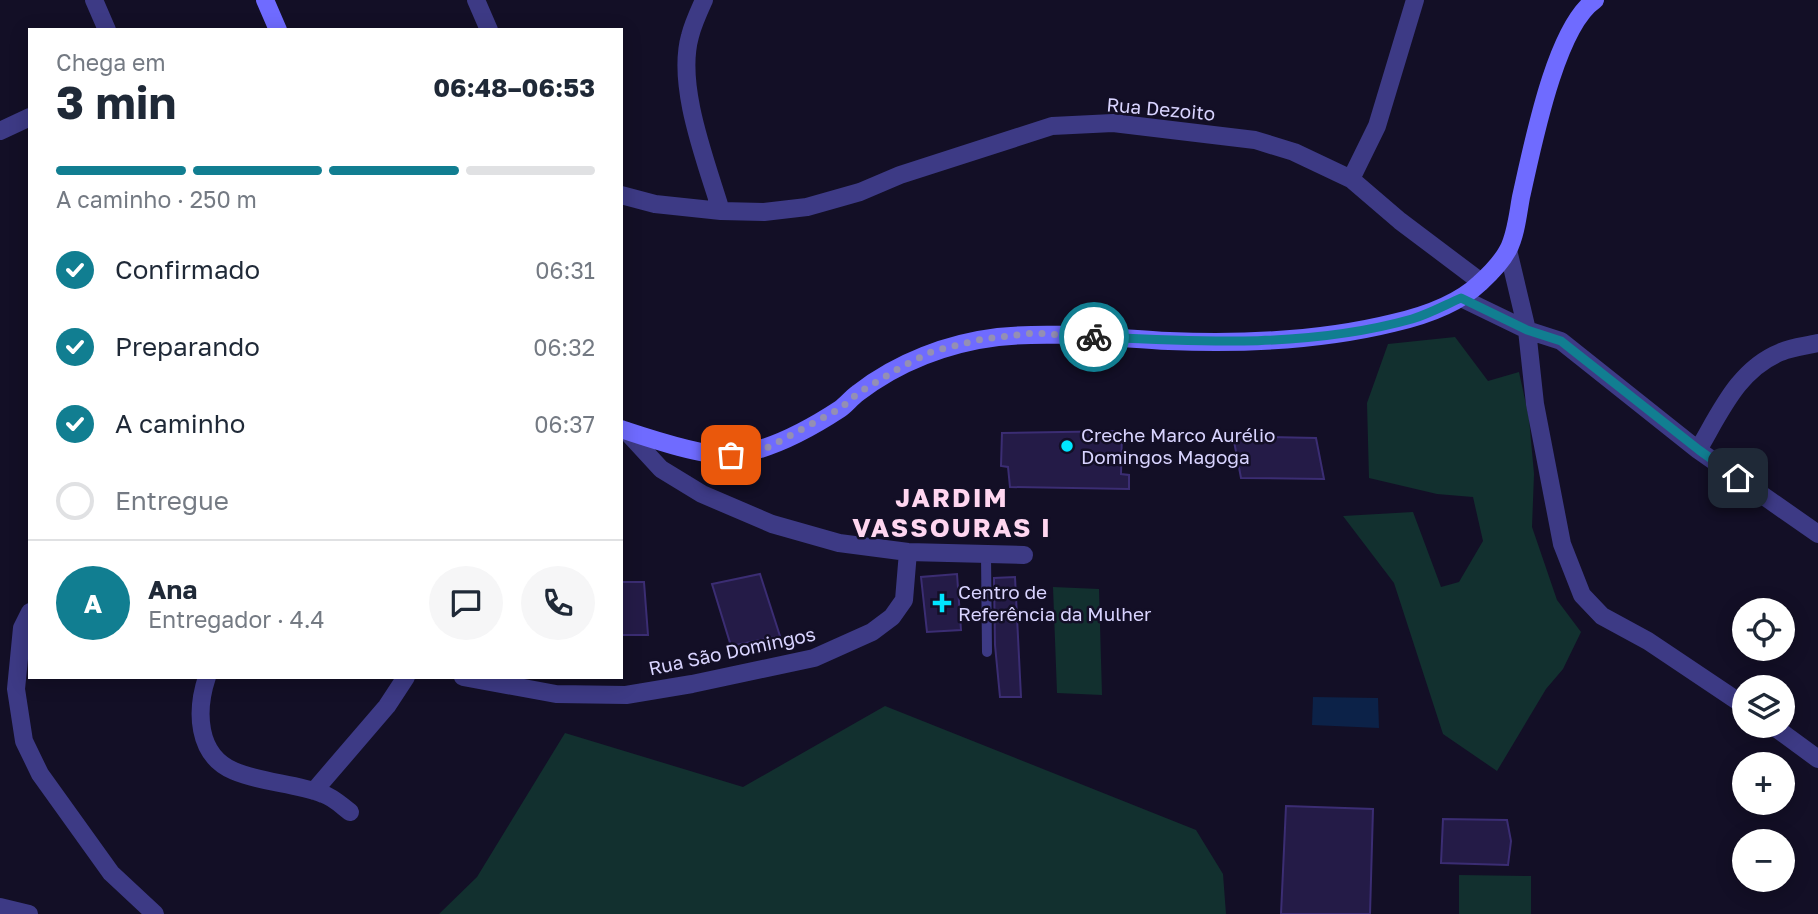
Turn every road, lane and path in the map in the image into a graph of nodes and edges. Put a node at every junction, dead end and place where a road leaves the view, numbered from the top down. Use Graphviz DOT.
graph roads {
  1 [pos="94,0"];
  2 [pos="265,0"];
  3 [pos="476,0"];
  4 [pos="704,0"];
  5 [pos="1415,0"];
  6 [pos="1595,0"];
  7 [pos="106,28"];
  8 [pos="277,28"];
  9 [pos="488,28"];
  10 [pos="28,118"];
  11 [pos="0,131"];
  12 [pos="1351,179"];
  13 [pos="623,196"];
  14 [pos="722,211"];
  15 [pos="1508,250"];
  16 [pos="1481,282"];
  17 [pos="1461,298"];
  18 [pos="1527,330"];
  19 [pos="1818,343"];
  20 [pos="624,430"];
  21 [pos="1699,450"];
  22 [pos="1818,534"];
  23 [pos="908,552"];
  24 [pos="986,555"];
  25 [pos="1024,555"];
  26 [pos="28,616"];
  27 [pos="987,652"];
  28 [pos="205,679"];
  29 [pos="405,679"];
  30 [pos="474,679"];
  31 [pos="1732,697"];
  32 [pos="1789,738"];
  33 [pos="1818,759"];
  34 [pos="314,791"];
  35 [pos="350,812"];
  36 [pos="0,907"];
  37 [pos="29,914"];
  38 [pos="155,914"];
  1 -- 7 [label="street"];
  2 -- 8 [label="main road"];
  3 -- 9 [label="street"];
  4 -- 14 [label="street"];
  5 -- 12 [label="street"];
  6 -- 15 [label="main road"];
  10 -- 11 [label="street"];
  12 -- 14 [label="street, Rua Dezoito"];
  12 -- 16 [label="street, Rua Dezoito"];
  13 -- 14 [label="street, Rua Dezoito"];
  15 -- 16 [label="main road"];
  15 -- 18 [label="street"];
  16 -- 17 [label="main road"];
  17 -- 18 [label="street"];
  17 -- 20 [label="main road"];
  18 -- 21 [label="street"];
  18 -- 31 [label="street"];
  19 -- 21 [label="street"];
  20 -- 23 [label="street"];
  21 -- 22 [label="street"];
  23 -- 24 [label="street"];
  23 -- 30 [label="street, Rua São Domingos"];
  24 -- 25 [label="street"];
  24 -- 27 [label="lane"];
  26 -- 38 [label="street"];
  28 -- 34 [label="street"];
  29 -- 34 [label="street"];
  32 -- 33 [label="street"];
  34 -- 35 [label="street"];
  36 -- 37 [label="street"];
}
